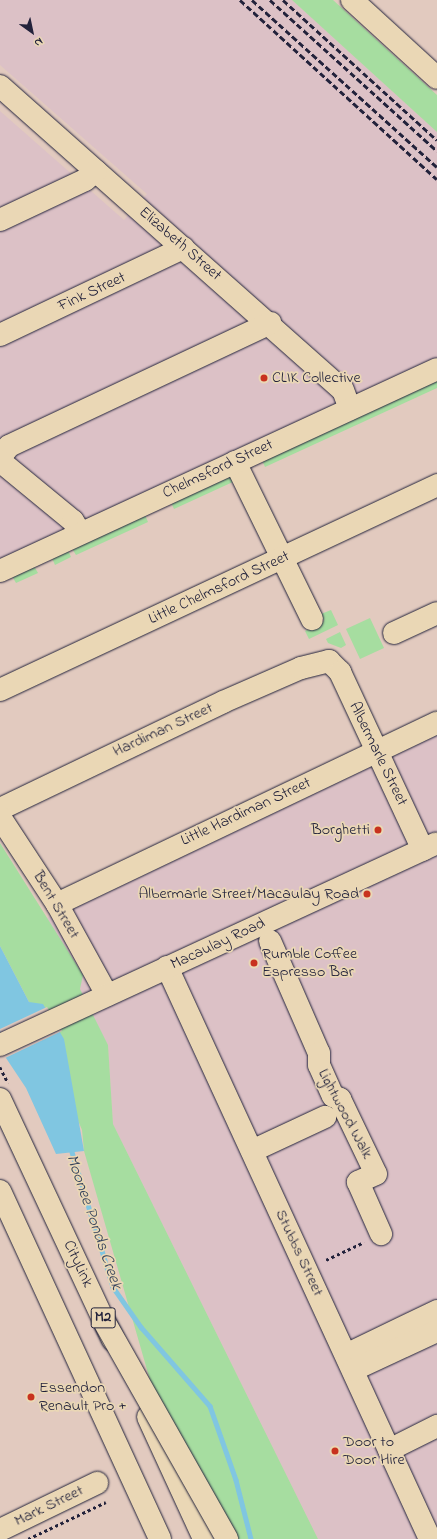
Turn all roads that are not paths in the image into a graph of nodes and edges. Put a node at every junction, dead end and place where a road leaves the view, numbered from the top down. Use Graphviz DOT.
graph roads {
  1 [pos="352,0"];
  2 [pos="437,78"];
  3 [pos="4,96"];
  4 [pos="96,171"];
  5 [pos="0,220"];
  6 [pos="183,248"];
  7 [pos="270,323"];
  8 [pos="0,335"];
  9 [pos="437,369"];
  10 [pos="350,409"];
  11 [pos="0,458"];
  12 [pos="0,461"];
  13 [pos="235,462"];
  14 [pos="437,485"];
  15 [pos="80,532"];
  16 [pos="282,558"];
  17 [pos="0,571"];
  18 [pos="437,613"];
  19 [pos="312,619"];
  20 [pos="394,633"];
  21 [pos="330,661"];
  22 [pos="0,690"];
  23 [pos="437,723"];
  24 [pos="378,751"];
  25 [pos="0,809"];
  26 [pos="0,817"];
  27 [pos="430,846"];
  28 [pos="56,904"];
  29 [pos="270,941"];
  30 [pos="167,967"];
  31 [pos="107,995"];
  32 [pos="0,1045"];
  33 [pos="0,1099"];
  34 [pos="325,1118"];
  35 [pos="252,1151"];
  36 [pos="0,1191"];
  37 [pos="381,1234"];
  38 [pos="437,1311"];
  39 [pos="105,1323"];
  40 [pos="437,1331"];
  41 [pos="349,1363"];
  42 [pos="437,1426"];
  43 [pos="389,1450"];
  44 [pos="121,1455"];
  45 [pos="101,1493"];
  46 [pos="0,1530"];
  47 [pos="153,1539"];
  48 [pos="160,1539"];
  49 [pos="204,1539"];
  50 [pos="227,1539"];
  51 [pos="430,1539"];
  1 -- 2 [label="main road"];
  3 -- 4 [label="main road, Elizabeth Street"];
  4 -- 5 [label="main road"];
  4 -- 6 [label="main road, Elizabeth Street"];
  6 -- 7 [label="main road, Elizabeth Street"];
  6 -- 8 [label="main road, Fink Street"];
  7 -- 10 [label="main road, Elizabeth Street"];
  7 -- 11 [label="main road"];
  9 -- 10 [label="main road, Chelmsford Street"];
  10 -- 13 [label="main road, Chelmsford Street"];
  12 -- 15 [label="main road"];
  13 -- 15 [label="main road, Chelmsford Street"];
  13 -- 16 [label="main road"];
  14 -- 16 [label="main road, Little Chelmsford Street"];
  15 -- 17 [label="main road, Chelmsford Street"];
  16 -- 19 [label="main road"];
  16 -- 22 [label="main road, Little Chelmsford Street"];
  18 -- 20 [label="main road"];
  21 -- 24 [label="main road, Albermarle Street"];
  21 -- 25 [label="main road, Hardiman Street"];
  23 -- 24 [label="main road, Little Hardiman Street"];
  24 -- 27 [label="main road, Albermarle Street"];
  24 -- 28 [label="main road, Little Hardiman Street"];
  26 -- 28 [label="main road, Bent Street"];
  27 -- 30 [label="main road, Macaulay Road"];
  28 -- 31 [label="main road, Bent Street"];
  29 -- 37 [label="main road, Lightwood Walk"];
  30 -- 31 [label="main road, Macaulay Road"];
  30 -- 35 [label="main road, Stubbs Street"];
  31 -- 32 [label="main road, Macaulay Road"];
  33 -- 39 [label="main road, CityLink / M2"];
  34 -- 35 [label="main road"];
  35 -- 41 [label="main road, Stubbs Street"];
  36 -- 44 [label="main road, M2"];
  38 -- 41 [label="main road"];
  39 -- 49 [label="main road, CityLink / M2, bridge"];
  39 -- 50 [label="main road, bridge"];
  40 -- 41 [label="main road"];
  41 -- 43 [label="main road, Stubbs Street"];
  42 -- 43 [label="main road"];
  43 -- 51 [label="main road, Stubbs Street"];
  44 -- 47 [label="main road"];
  44 -- 48 [label="main road, M2"];
  45 -- 46 [label="main road, Mark Street"];
}
